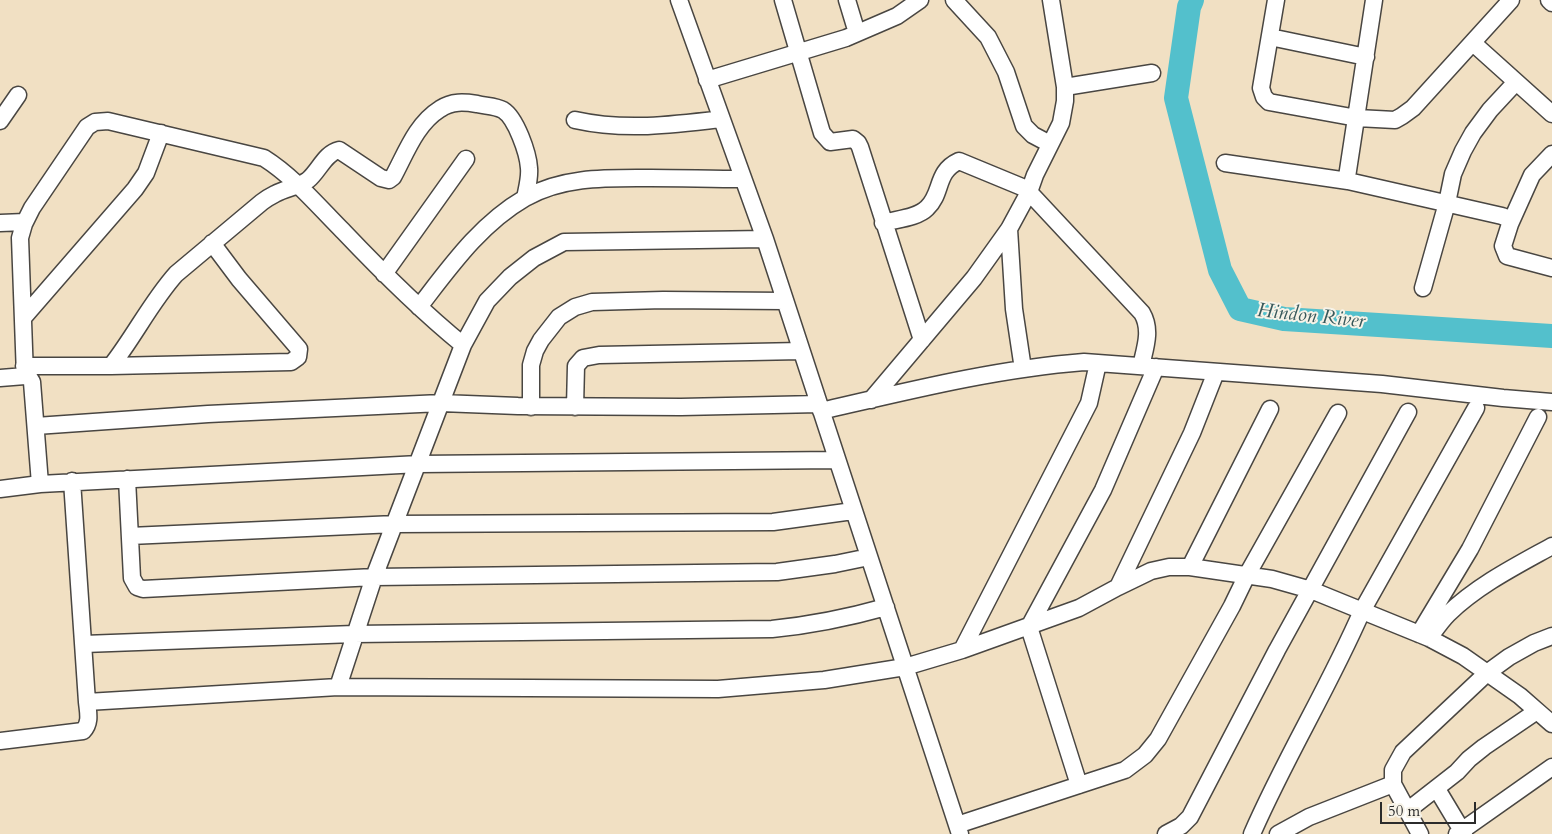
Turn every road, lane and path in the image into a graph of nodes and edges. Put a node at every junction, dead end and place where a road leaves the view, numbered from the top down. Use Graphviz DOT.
graph roads {
  1 [pos="679,0"];
  2 [pos="782,0"];
  3 [pos="847,0"];
  4 [pos="920,0"];
  5 [pos="954,0"];
  6 [pos="1052,0"];
  7 [pos="1276,0"];
  8 [pos="1374,0"];
  9 [pos="1511,0"];
  10 [pos="857,33"];
  11 [pos="1270,37"];
  12 [pos="1473,43"];
  13 [pos="798,52"];
  14 [pos="1366,57"];
  15 [pos="1152,73"];
  16 [pos="707,80"];
  17 [pos="1516,82"];
  18 [pos="1065,87"];
  19 [pos="18,95"];
  20 [pos="1552,114"];
  21 [pos="1357,118"];
  22 [pos="721,119"];
  23 [pos="575,120"];
  24 [pos="0,121"];
  25 [pos="161,133"];
  26 [pos="1050,144"];
  27 [pos="1552,154"];
  28 [pos="466,159"];
  29 [pos="1225,163"];
  30 [pos="743,179"];
  31 [pos="1348,181"];
  32 [pos="298,186"];
  33 [pos="1029,192"];
  34 [pos="525,198"];
  35 [pos="1447,203"];
  36 [pos="24,222"];
  37 [pos="0,223"];
  38 [pos="883,223"];
  39 [pos="1510,224"];
  40 [pos="1009,229"];
  41 [pos="765,239"];
  42 [pos="212,244"];
  43 [pos="1552,268"];
  44 [pos="384,274"];
  45 [pos="1423,288"];
  46 [pos="785,300"];
  47 [pos="419,307"];
  48 [pos="22,318"];
  49 [pos="922,340"];
  50 [pos="463,345"];
  51 [pos="801,350"];
  52 [pos="1098,363"];
  53 [pos="111,366"];
  54 [pos="1149,367"];
  55 [pos="1023,369"];
  56 [pos="25,371"];
  57 [pos="1216,372"];
  58 [pos="0,378"];
  59 [pos="871,400"];
  60 [pos="1552,402"];
  61 [pos="441,403"];
  62 [pos="531,407"];
  63 [pos="575,407"];
  64 [pos="820,408"];
  65 [pos="1476,408"];
  66 [pos="1270,409"];
  67 [pos="1408,412"];
  68 [pos="1338,413"];
  69 [pos="1538,417"];
  70 [pos="36,426"];
  71 [pos="837,460"];
  72 [pos="419,464"];
  73 [pos="127,479"];
  74 [pos="72,481"];
  75 [pos="40,484"];
  76 [pos="0,489"];
  77 [pos="853,511"];
  78 [pos="395,524"];
  79 [pos="130,536"];
  80 [pos="1552,546"];
  81 [pos="869,557"];
  82 [pos="1190,567"];
  83 [pos="1247,575"];
  84 [pos="374,577"];
  85 [pos="1118,587"];
  86 [pos="1311,590"];
  87 [pos="886,607"];
  88 [pos="1362,611"];
  89 [pos="1029,627"];
  90 [pos="354,634"];
  91 [pos="1424,636"];
  92 [pos="1552,636"];
  93 [pos="84,644"];
  94 [pos="962,650"];
  95 [pos="905,667"];
  96 [pos="1487,673"];
  97 [pos="338,687"];
  98 [pos="88,702"];
  99 [pos="1537,711"];
  100 [pos="1552,724"];
  101 [pos="0,741"];
  102 [pos="1552,767"];
  103 [pos="1393,784"];
  104 [pos="1079,785"];
  105 [pos="1437,789"];
  106 [pos="1407,811"];
  107 [pos="959,830"];
  108 [pos="1461,833"];
  109 [pos="1166,834"];
  110 [pos="1252,834"];
  111 [pos="1278,834"];
  112 [pos="1420,834"];
  1 -- 16 [label="street"];
  2 -- 13 [label="street"];
  3 -- 10 [label="street"];
  4 -- 10 [label="street"];
  5 -- 26 [label="street"];
  6 -- 18 [label="street"];
  7 -- 11 [label="street"];
  8 -- 14 [label="street"];
  9 -- 12 [label="street"];
  10 -- 13 [label="street"];
  11 -- 14 [label="street"];
  11 -- 21 [label="street"];
  12 -- 17 [label="street"];
  12 -- 21 [label="street"];
  13 -- 16 [label="street"];
  13 -- 38 [label="street"];
  14 -- 21 [label="street"];
  15 -- 18 [label="street"];
  16 -- 22 [label="street"];
  17 -- 20 [label="street"];
  17 -- 35 [label="street"];
  18 -- 26 [label="street"];
  19 -- 24 [label="street"];
  21 -- 31 [label="street"];
  22 -- 23 [label="street"];
  22 -- 30 [label="street"];
  25 -- 32 [label="street"];
  25 -- 36 [label="street"];
  25 -- 48 [label="street"];
  26 -- 33 [label="street"];
  27 -- 39 [label="street"];
  28 -- 44 [label="street"];
  29 -- 31 [label="street"];
  30 -- 34 [label="street"];
  30 -- 41 [label="street"];
  31 -- 35 [label="street"];
  32 -- 34 [label="street"];
  32 -- 42 [label="street"];
  32 -- 44 [label="street"];
  33 -- 38 [label="street"];
  33 -- 40 [label="street"];
  33 -- 54 [label="street"];
  34 -- 47 [label="street"];
  35 -- 39 [label="street"];
  35 -- 45 [label="street"];
  36 -- 37 [label="street"];
  36 -- 48 [label="street"];
  38 -- 49 [label="street"];
  39 -- 43 [label="street"];
  40 -- 49 [label="street"];
  40 -- 55 [label="street"];
  41 -- 46 [label="street"];
  41 -- 50 [label="street"];
  42 -- 53 [label="street"];
  42 -- 53 [label="street"];
  44 -- 47 [label="street"];
  46 -- 51 [label="street"];
  46 -- 62 [label="street"];
  47 -- 50 [label="street"];
  48 -- 56 [label="street"];
  49 -- 59 [label="street"];
  50 -- 61 [label="street"];
  51 -- 63 [label="street"];
  51 -- 64 [label="street"];
  52 -- 54 [label="street"];
  52 -- 55 [label="street"];
  52 -- 94 [label="street"];
  53 -- 56 [label="street"];
  54 -- 57 [label="street"];
  54 -- 89 [label="street"];
  55 -- 59 [label="street"];
  56 -- 58 [label="street"];
  56 -- 70 [label="street"];
  57 -- 60 [label="street"];
  57 -- 85 [label="street"];
  59 -- 64 [label="street"];
  61 -- 62 [label="street"];
  61 -- 70 [label="street"];
  61 -- 72 [label="street"];
  62 -- 63 [label="street"];
  63 -- 64 [label="street"];
  64 -- 71 [label="street"];
  65 -- 88 [label="street"];
  66 -- 82 [label="street"];
  67 -- 86 [label="street"];
  68 -- 83 [label="street"];
  69 -- 91 [label="street"];
  70 -- 75 [label="street"];
  71 -- 72 [label="street"];
  71 -- 77 [label="street"];
  72 -- 73 [label="street"];
  72 -- 78 [label="street"];
  73 -- 74 [label="street"];
  73 -- 79 [label="street"];
  74 -- 75 [label="street"];
  74 -- 93 [label="street"];
  75 -- 76 [label="street"];
  77 -- 78 [label="street"];
  77 -- 81 [label="street"];
  78 -- 79 [label="street"];
  78 -- 84 [label="street"];
  79 -- 84 [label="street"];
  80 -- 91 [label="street"];
  81 -- 84 [label="street"];
  81 -- 87 [label="street"];
  82 -- 83 [label="street"];
  82 -- 85 [label="street"];
  83 -- 86 [label="street"];
  83 -- 104 [label="street"];
  84 -- 90 [label="street"];
  85 -- 89 [label="street"];
  86 -- 88 [label="street"];
  86 -- 109 [label="street"];
  87 -- 90 [label="street"];
  87 -- 95 [label="street"];
  88 -- 91 [label="street"];
  88 -- 110 [label="street"];
  89 -- 94 [label="street"];
  89 -- 104 [label="street"];
  90 -- 93 [label="street"];
  90 -- 97 [label="street"];
  91 -- 96 [label="street"];
  92 -- 96 [label="street"];
  93 -- 98 [label="street"];
  94 -- 95 [label="street"];
  95 -- 97 [label="street"];
  95 -- 107 [label="street"];
  96 -- 99 [label="street"];
  96 -- 103 [label="street"];
  97 -- 98 [label="street"];
  98 -- 101 [label="street"];
  99 -- 100 [label="street"];
  99 -- 105 [label="street"];
  102 -- 108 [label="street"];
  103 -- 106 [label="street"];
  103 -- 111 [label="street"];
  104 -- 107 [label="street"];
  105 -- 106 [label="street"];
  105 -- 108 [label="street"];
  106 -- 112 [label="street"];
}
